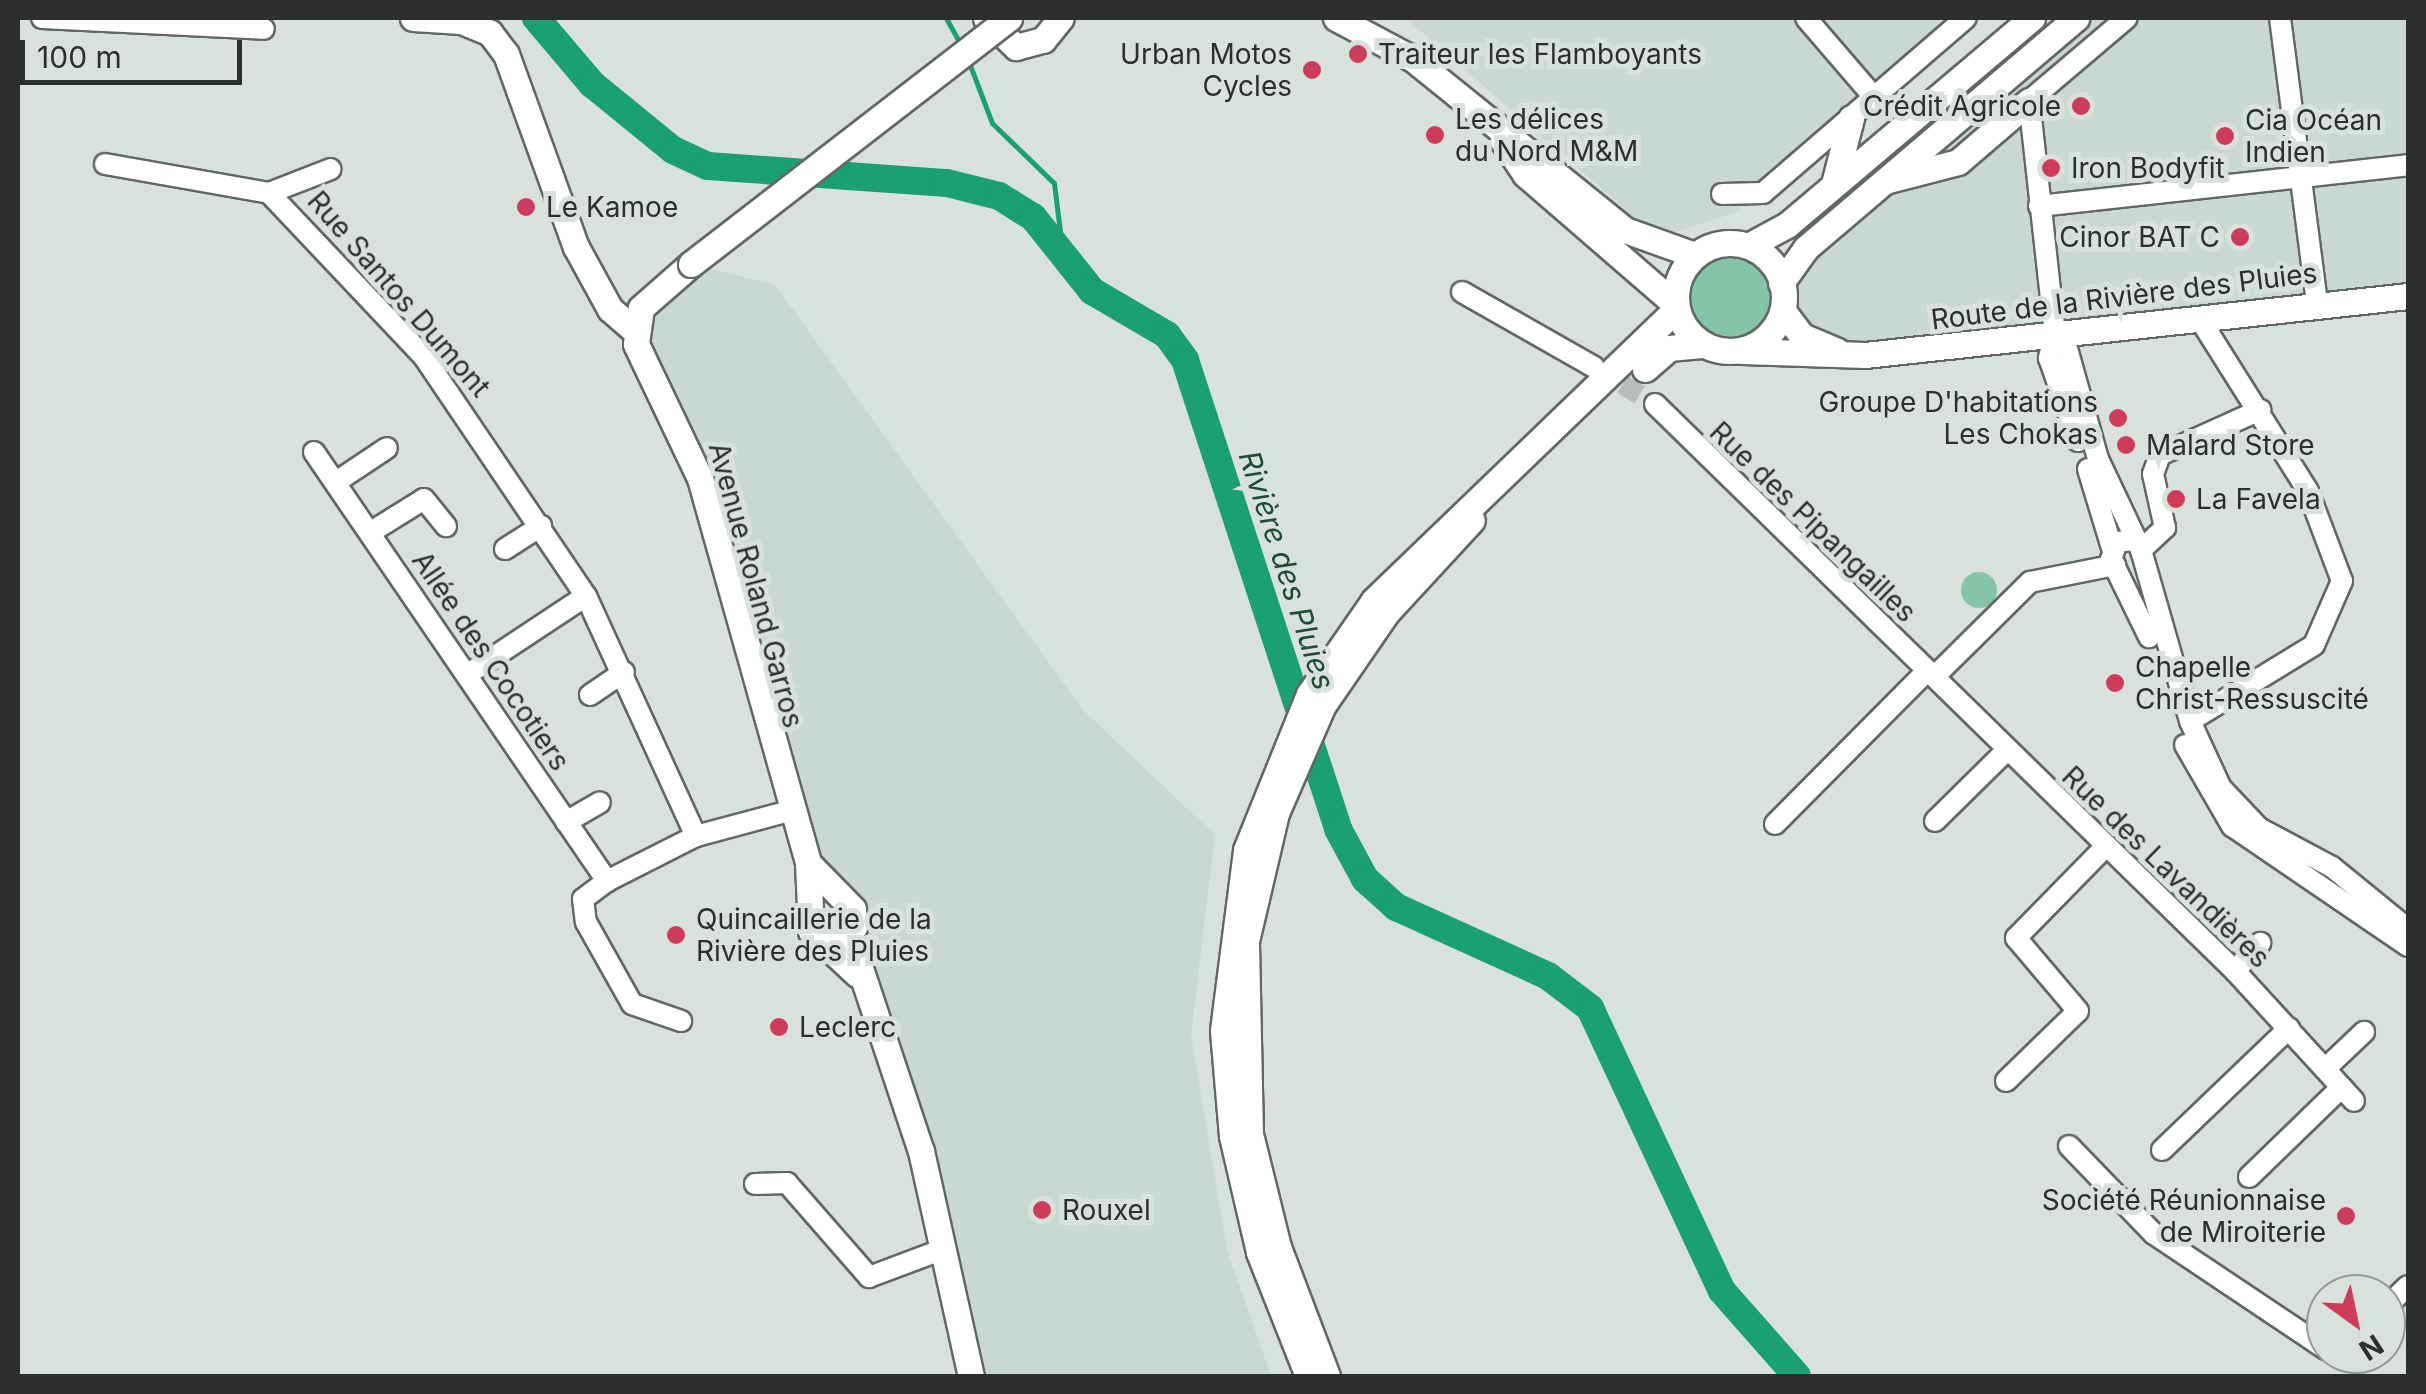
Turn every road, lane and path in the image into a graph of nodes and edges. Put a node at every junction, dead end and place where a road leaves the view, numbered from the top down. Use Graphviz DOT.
graph roads {
  1 [pos="42,18"];
  2 [pos="413,18"];
  3 [pos="986,18"];
  4 [pos="1009,18"];
  5 [pos="1060,18"];
  6 [pos="1336,18"];
  7 [pos="1806,18"];
  8 [pos="1966,18"];
  9 [pos="2032,18"];
  10 [pos="2076,18"];
  11 [pos="2128,18"];
  12 [pos="2280,18"];
  13 [pos="171,24"];
  14 [pos="225,24"];
  15 [pos="264,29"];
  16 [pos="1874,98"];
  17 [pos="2028,101"];
  18 [pos="1851,118"];
  19 [pos="1500,136"];
  20 [pos="105,164"];
  21 [pos="2408,166"];
  22 [pos="331,169"];
  23 [pos="2299,178"];
  24 [pos="1880,182"];
  25 [pos="1830,189"];
  26 [pos="269,193"];
  27 [pos="1722,194"];
  28 [pos="2039,206"];
  29 [pos="1750,245"];
  30 [pos="1695,255"];
  31 [pos="1782,283"];
  32 [pos="599,285"];
  33 [pos="1462,292"];
  34 [pos="2408,296"];
  35 [pos="648,300"];
  36 [pos="2317,304"];
  37 [pos="1675,307"];
  38 [pos="1783,310"];
  39 [pos="2198,318"];
  40 [pos="634,330"];
  41 [pos="2055,335"];
  42 [pos="1702,345"];
  43 [pos="1742,351"];
  44 [pos="1847,355"];
  45 [pos="1594,368"];
  46 [pos="1656,404"];
  47 [pos="2260,410"];
  48 [pos="387,448"];
  49 [pos="314,452"];
  50 [pos="336,482"];
  51 [pos="1470,510"];
  52 [pos="446,526"];
  53 [pos="541,526"];
  54 [pos="370,532"];
  55 [pos="505,550"];
  56 [pos="2121,556"];
  57 [pos="586,596"];
  58 [pos="624,672"];
  59 [pos="468,674"];
  60 [pos="1931,674"];
  61 [pos="590,695"];
  62 [pos="2190,722"];
  63 [pos="2008,750"];
  64 [pos="600,802"];
  65 [pos="789,811"];
  66 [pos="1935,821"];
  67 [pos="566,822"];
  68 [pos="1776,824"];
  69 [pos="696,836"];
  70 [pos="2105,847"];
  71 [pos="808,863"];
  72 [pos="607,881"];
  73 [pos="837,897"];
  74 [pos="812,909"];
  75 [pos="2408,929"];
  76 [pos="840,939"];
  77 [pos="1237,941"];
  78 [pos="2260,942"];
  79 [pos="2408,946"];
  80 [pos="2235,972"];
  81 [pos="682,1021"];
  82 [pos="2289,1028"];
  83 [pos="2364,1032"];
  84 [pos="2326,1068"];
  85 [pos="2006,1081"];
  86 [pos="2069,1146"];
  87 [pos="2162,1150"];
  88 [pos="2249,1177"];
  89 [pos="756,1184"];
  90 [pos="944,1249"];
  91 [pos="2306,1336"];
  92 [pos="972,1376"];
  93 [pos="1308,1376"];
  94 [pos="1327,1376"];
  1 -- 13 [label="street"];
  2 -- 32 [label="main road, Avenue Roland Garros"];
  3 -- 5 [label="main road"];
  4 -- 35 [label="main road, bridge"];
  6 -- 19 [label="main road"];
  7 -- 16 [label="street"];
  8 -- 16 [label="street"];
  9 -- 25 [label="main road"];
  10 -- 24 [label="main road"];
  11 -- 17 [label="street"];
  12 -- 23 [label="street"];
  13 -- 14 [label="street"];
  14 -- 15 [label="street"];
  16 -- 18 [label="street"];
  17 -- 24 [label="main road"];
  17 -- 28 [label="street"];
  18 -- 25 [label="main road"];
  18 -- 27 [label="street"];
  19 -- 30 [label="main road"];
  19 -- 37 [label="main road"];
  20 -- 26 [label="street, Rue Santos Dumont"];
  21 -- 23 [label="street"];
  22 -- 26 [label="street"];
  23 -- 28 [label="street"];
  23 -- 36 [label="street"];
  24 -- 31 [label="main road"];
  25 -- 29 [label="main road"];
  26 -- 53 [label="street, Rue Santos Dumont"];
  28 -- 41 [label="street"];
  29 -- 30 [label="main road"];
  29 -- 31 [label="main road"];
  30 -- 37 [label="main road"];
  31 -- 38 [label="main road"];
  32 -- 35 [label="main road"];
  32 -- 40 [label="main road, Avenue Roland Garros"];
  33 -- 45 [label="street"];
  34 -- 36 [label="main road, Route de la Rivière des Pluies"];
  35 -- 40 [label="main road"];
  36 -- 39 [label="main road, Route de la Rivière des Pluies"];
  37 -- 42 [label="main road"];
  37 -- 51 [label="main road"];
  38 -- 43 [label="main road"];
  38 -- 44 [label="main road"];
  39 -- 41 [label="main road, Route de la Rivière des Pluies"];
  39 -- 47 [label="street"];
  40 -- 65 [label="main road, Avenue Roland Garros"];
  41 -- 44 [label="main road, Route de la Rivière des Pluies"];
  41 -- 56 [label="street"];
  42 -- 43 [label="main road"];
  42 -- 51 [label="main road"];
  43 -- 44 [label="main road"];
  46 -- 60 [label="street, Rue des Pipangailles"];
  47 -- 56 [label="street"];
  47 -- 62 [label="street"];
  48 -- 50 [label="street"];
  49 -- 50 [label="street, Allée des Cocotiers"];
  50 -- 54 [label="street, Allée des Cocotiers"];
  51 -- 77 [label="main road"];
  52 -- 54 [label="street, Allée des Cocotiers"];
  53 -- 55 [label="street"];
  53 -- 57 [label="street, Rue Santos Dumont"];
  54 -- 59 [label="street, Allée des Cocotiers"];
  56 -- 60 [label="street"];
  56 -- 62 [label="street"];
  56 -- 79 [label="street"];
  57 -- 58 [label="street, Rue Santos Dumont"];
  57 -- 59 [label="street"];
  58 -- 61 [label="street"];
  58 -- 69 [label="street, Rue Santos Dumont"];
  59 -- 67 [label="street, Allée des Cocotiers"];
  60 -- 63 [label="street, Rue des Lavandières"];
  60 -- 68 [label="street"];
  62 -- 75 [label="street"];
  63 -- 66 [label="street"];
  63 -- 70 [label="street, Rue des Lavandières"];
  64 -- 67 [label="street"];
  65 -- 69 [label="street"];
  65 -- 71 [label="main road, Avenue Roland Garros"];
  67 -- 72 [label="street, Allée des Cocotiers"];
  69 -- 72 [label="street"];
  70 -- 80 [label="street, Rue des Lavandières"];
  70 -- 85 [label="street"];
  71 -- 73 [label="main road, Avenue Roland Garros"];
  71 -- 74 [label="main road, Avenue Roland Garros"];
  72 -- 81 [label="street"];
  73 -- 74 [label="main road"];
  73 -- 76 [label="main road, Avenue Roland Garros"];
  74 -- 76 [label="main road, Avenue Roland Garros"];
  76 -- 90 [label="main road, Avenue Roland Garros"];
  77 -- 93 [label="main road"];
  77 -- 94 [label="main road"];
  78 -- 80 [label="street"];
  80 -- 82 [label="street, Rue des Lavandières"];
  82 -- 84 [label="street, Rue des Lavandières"];
  82 -- 87 [label="street"];
  83 -- 84 [label="street"];
  84 -- 88 [label="street, Rue des Lavandières"];
  86 -- 91 [label="street"];
  89 -- 90 [label="street"];
  90 -- 92 [label="main road, Avenue Roland Garros"];
}
